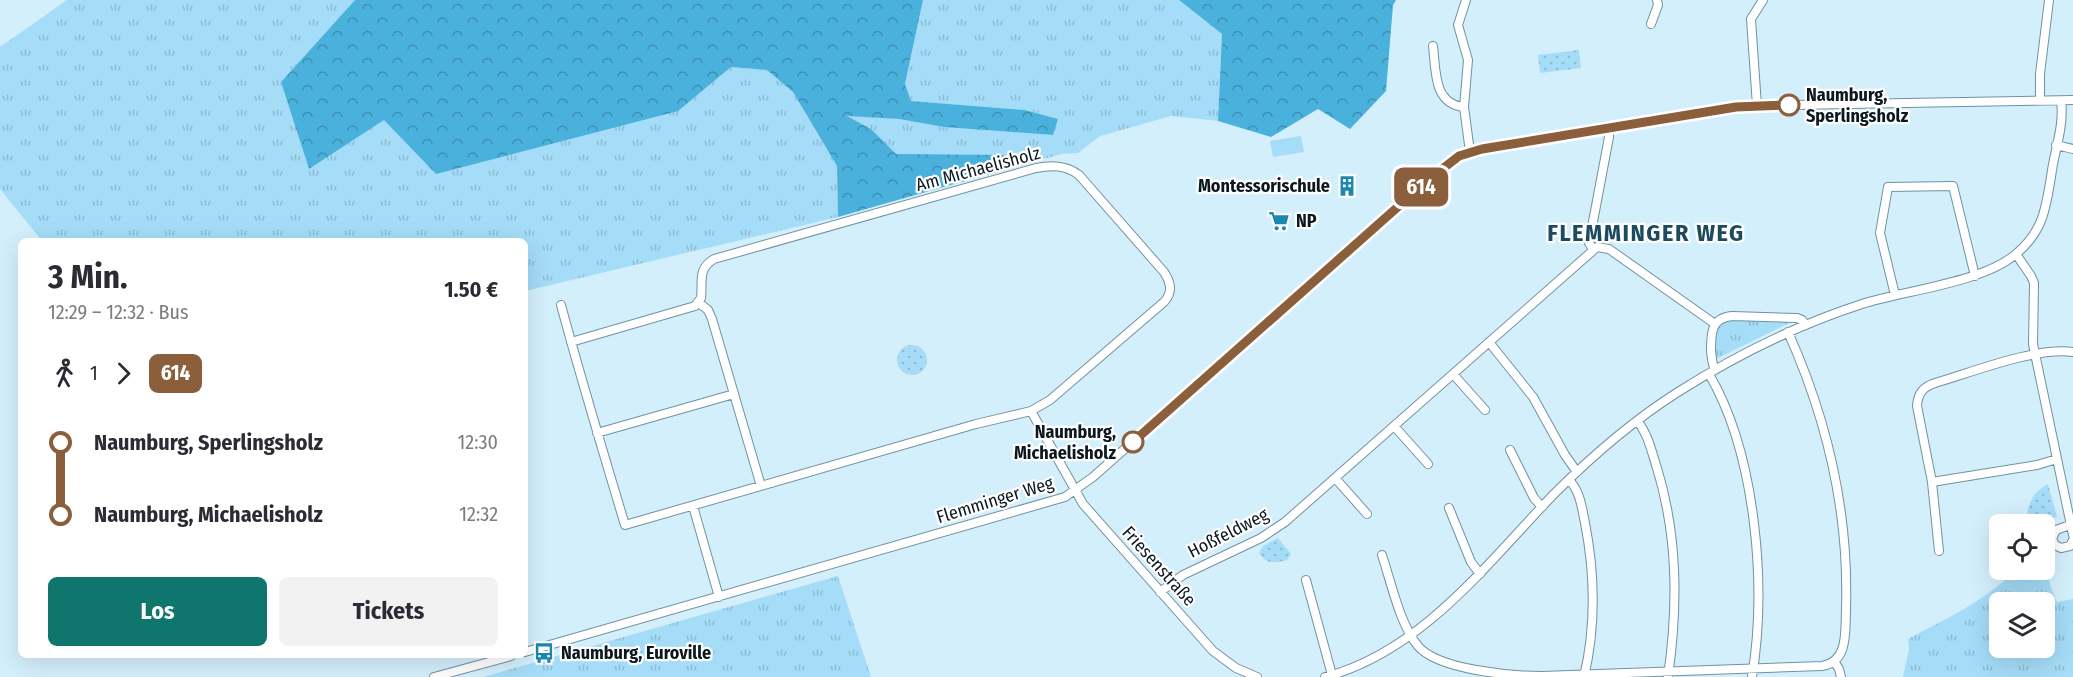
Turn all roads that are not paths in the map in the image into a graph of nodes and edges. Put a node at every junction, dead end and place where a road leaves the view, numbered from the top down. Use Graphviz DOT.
graph roads {
  1 [pos="1466,0"];
  2 [pos="1657,0"];
  3 [pos="1763,0"];
  4 [pos="2049,0"];
  5 [pos="1651,24"];
  6 [pos="1433,46"];
  7 [pos="2061,100"];
  8 [pos="2073,100"];
  9 [pos="2040,101"];
  10 [pos="1757,106"];
  11 [pos="1464,107"];
  12 [pos="1608,128"];
  13 [pos="2056,145"];
  14 [pos="2073,149"];
  15 [pos="1470,152"];
  16 [pos="1593,249"];
  17 [pos="2016,255"];
  18 [pos="1975,276"];
  19 [pos="1895,295"];
  20 [pos="699,303"];
  21 [pos="561,305"];
  22 [pos="1715,324"];
  23 [pos="1806,325"];
  24 [pos="1788,332"];
  25 [pos="571,342"];
  26 [pos="1489,342"];
  27 [pos="2073,352"];
  28 [pos="2034,354"];
  29 [pos="1712,372"];
  30 [pos="1453,374"];
  31 [pos="734,394"];
  32 [pos="1485,410"];
  33 [pos="1032,411"];
  34 [pos="1638,422"];
  35 [pos="1394,426"];
  36 [pos="597,433"];
  37 [pos="1510,450"];
  38 [pos="2057,459"];
  39 [pos="1428,464"];
  40 [pos="1577,472"];
  41 [pos="1335,478"];
  42 [pos="1569,480"];
  43 [pos="1932,482"];
  44 [pos="761,486"];
  45 [pos="1075,491"];
  46 [pos="693,506"];
  47 [pos="1542,507"];
  48 [pos="1449,508"];
  49 [pos="1367,514"];
  50 [pos="2070,525"];
  51 [pos="2073,535"];
  52 [pos="2073,540"];
  53 [pos="1939,550"];
  54 [pos="1382,555"];
  55 [pos="1480,574"];
  56 [pos="1306,580"];
  57 [pos="1160,592"];
  58 [pos="719,597"];
  59 [pos="1410,634"];
  60 [pos="528,651"];
  61 [pos="501,658"];
  62 [pos="1834,661"];
  63 [pos="1753,673"];
  64 [pos="1669,674"];
  65 [pos="1496,675"];
  66 [pos="1329,676"];
  67 [pos="1584,676"];
  68 [pos="434,677"];
  69 [pos="1257,677"];
  70 [pos="1841,677"];
  1 -- 11 [label="street"];
  2 -- 5 [label="street"];
  3 -- 10 [label="street"];
  4 -- 9 [label="street"];
  6 -- 11 [label="street"];
  7 -- 8 [label="street, Flemminger Weg"];
  7 -- 9 [label="street, Flemminger Weg"];
  7 -- 13 [label="street"];
  9 -- 10 [label="street, Flemminger Weg"];
  10 -- 12 [label="street, Flemminger Weg"];
  11 -- 15 [label="street"];
  12 -- 15 [label="street, Flemminger Weg"];
  12 -- 16 [label="street"];
  13 -- 14 [label="street"];
  13 -- 17 [label="street"];
  15 -- 45 [label="street, Flemminger Weg"];
  16 -- 22 [label="street"];
  16 -- 26 [label="street, Hoßfeldweg"];
  17 -- 18 [label="street"];
  17 -- 28 [label="street"];
  18 -- 19 [label="street"];
  18 -- 19 [label="street"];
  19 -- 23 [label="street"];
  20 -- 25 [label="street"];
  20 -- 31 [label="street"];
  20 -- 33 [label="street, Am Michaelisholz"];
  21 -- 25 [label="street, Am Michaelisholz"];
  22 -- 23 [label="street"];
  22 -- 29 [label="street"];
  23 -- 24 [label="street"];
  24 -- 29 [label="street"];
  24 -- 62 [label="street"];
  25 -- 36 [label="street, Am Michaelisholz"];
  26 -- 30 [label="street, Hoßfeldweg"];
  26 -- 40 [label="street"];
  27 -- 28 [label="street"];
  28 -- 38 [label="street"];
  28 -- 43 [label="street"];
  29 -- 34 [label="street"];
  29 -- 63 [label="street"];
  30 -- 32 [label="street"];
  30 -- 35 [label="street, Hoßfeldweg"];
  31 -- 36 [label="street"];
  31 -- 44 [label="street"];
  33 -- 44 [label="street, Am Michaelisholz"];
  33 -- 45 [label="street"];
  34 -- 40 [label="street"];
  34 -- 64 [label="street"];
  35 -- 39 [label="street"];
  35 -- 41 [label="street, Hoßfeldweg"];
  36 -- 46 [label="street, Am Michaelisholz"];
  37 -- 47 [label="street"];
  38 -- 43 [label="street"];
  38 -- 50 [label="street"];
  40 -- 42 [label="street"];
  41 -- 49 [label="street"];
  41 -- 57 [label="street, Hoßfeldweg"];
  42 -- 47 [label="street"];
  42 -- 67 [label="street"];
  43 -- 53 [label="street"];
  44 -- 46 [label="street, Am Michaelisholz"];
  45 -- 57 [label="street, Friesenstraße"];
  45 -- 58 [label="street, Flemminger Weg"];
  46 -- 58 [label="street"];
  47 -- 55 [label="street"];
  48 -- 55 [label="street"];
  50 -- 51 [label="street"];
  50 -- 52 [label="street"];
  54 -- 59 [label="street"];
  55 -- 59 [label="street"];
  56 -- 66 [label="street"];
  57 -- 69 [label="street, Friesenstraße"];
  58 -- 60 [label="street, Flemminger Weg"];
  59 -- 65 [label="street"];
  59 -- 66 [label="street"];
  61 -- 68 [label="street"];
  62 -- 63 [label="street"];
  62 -- 70 [label="street"];
  63 -- 64 [label="street"];
  64 -- 67 [label="street"];
  65 -- 67 [label="street"];
}
